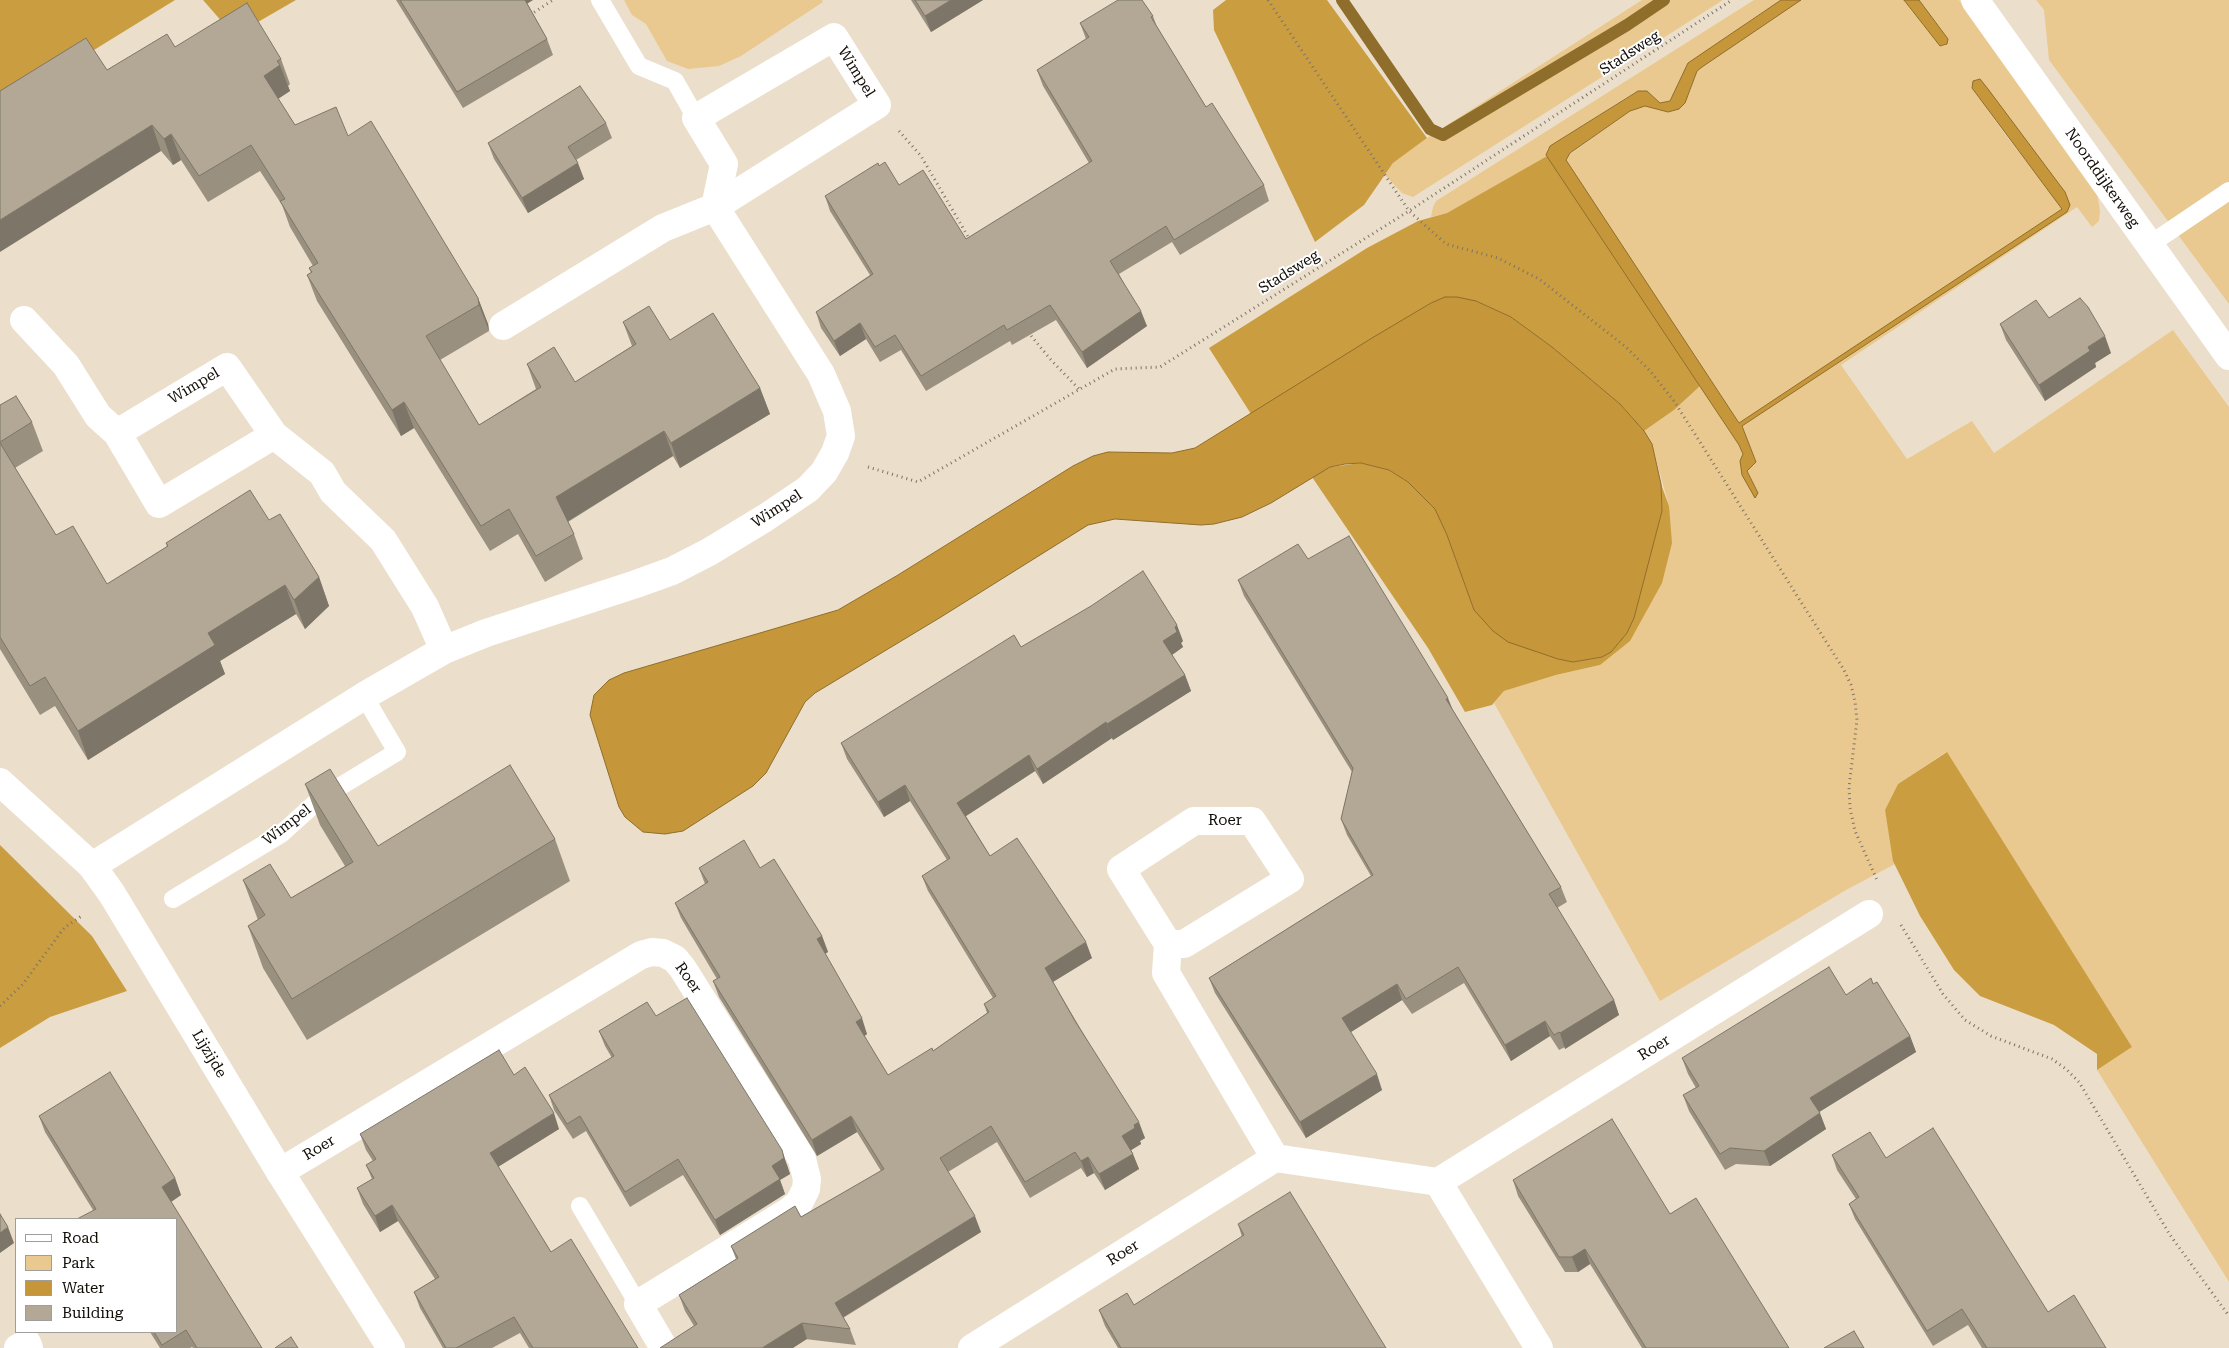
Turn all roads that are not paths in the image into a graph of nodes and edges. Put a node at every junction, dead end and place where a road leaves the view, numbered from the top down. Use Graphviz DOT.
graph roads {
  1 [pos="600,0"];
  2 [pos="1975,0"];
  3 [pos="696,118"];
  4 [pos="2229,191"];
  5 [pos="715,206"];
  6 [pos="2149,245"];
  7 [pos="24,320"];
  8 [pos="502,326"];
  9 [pos="2229,356"];
  10 [pos="117,433"];
  11 [pos="274,435"];
  12 [pos="444,650"];
  13 [pos="364,696"];
  14 [pos="0,782"];
  15 [pos="92,866"];
  16 [pos="173,899"];
  17 [pos="1869,914"];
  18 [pos="1168,944"];
  19 [pos="1275,1158"];
  20 [pos="280,1172"];
  21 [pos="1438,1182"];
  22 [pos="580,1206"];
  23 [pos="638,1304"];
  24 [pos="18,1348"];
  25 [pos="29,1348"];
  26 [pos="391,1348"];
  27 [pos="664,1348"];
  28 [pos="972,1348"];
  29 [pos="1539,1348"];
  1 -- 3 [label="lane"];
  2 -- 6 [label="street, Noorddijkerweg"];
  3 -- 5 [label="street"];
  3 -- 5 [label="street, Wimpel"];
  4 -- 6 [label="lane"];
  5 -- 8 [label="street, Wimpel"];
  5 -- 12 [label="street, Wimpel"];
  6 -- 9 [label="street, Noorddijkerweg"];
  7 -- 10 [label="street"];
  10 -- 11 [label="street, Wimpel"];
  10 -- 11 [label="street"];
  11 -- 12 [label="street, Wimpel"];
  12 -- 13 [label="street, Wimpel"];
  13 -- 15 [label="street, Wimpel"];
  13 -- 16 [label="lane, Wimpel"];
  14 -- 15 [label="street, Lijzijde"];
  15 -- 20 [label="street, Lijzijde"];
  17 -- 21 [label="street, Roer"];
  18 -- 18 [label="street, Roer"];
  18 -- 19 [label="street"];
  19 -- 21 [label="street"];
  19 -- 28 [label="street, Roer"];
  20 -- 23 [label="street, Roer"];
  20 -- 26 [label="street, Lijzijde"];
  21 -- 29 [label="street"];
  22 -- 23 [label="lane"];
  23 -- 27 [label="street"];
  24 -- 25 [label="street"];
}
